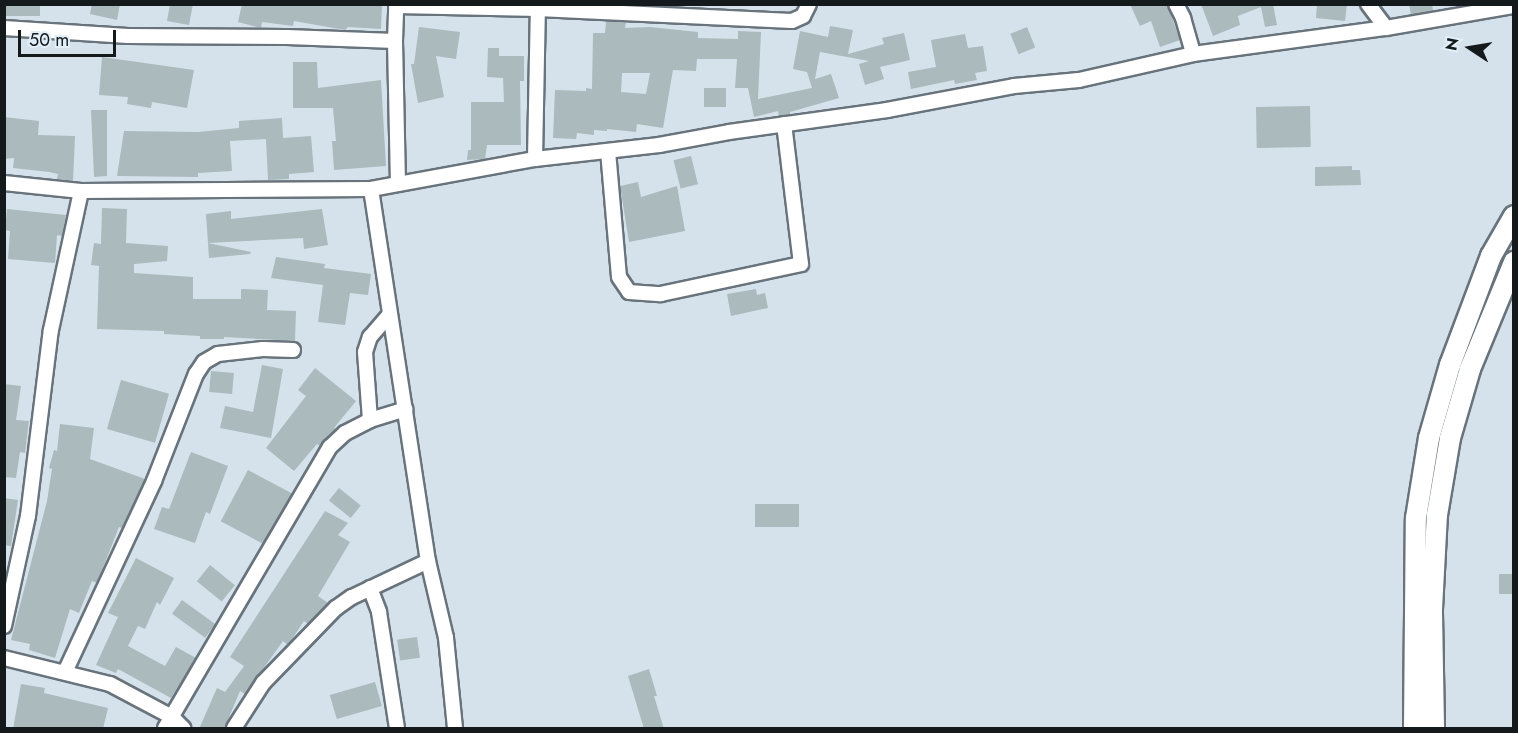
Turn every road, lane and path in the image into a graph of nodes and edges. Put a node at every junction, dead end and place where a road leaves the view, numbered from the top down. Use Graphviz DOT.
graph roads {
  1 [pos="809,4"];
  2 [pos="1176,4"];
  3 [pos="1368,4"];
  4 [pos="396,5"];
  5 [pos="1514,6"];
  6 [pos="538,9"];
  7 [pos="4,28"];
  8 [pos="1386,28"];
  9 [pos="395,41"];
  10 [pos="1194,54"];
  11 [pos="784,124"];
  12 [pos="608,151"];
  13 [pos="535,159"];
  14 [pos="4,183"];
  15 [pos="398,184"];
  16 [pos="371,189"];
  17 [pos="81,191"];
  18 [pos="1514,216"];
  19 [pos="1514,262"];
  20 [pos="389,315"];
  21 [pos="293,350"];
  22 [pos="405,409"];
  23 [pos="370,420"];
  24 [pos="428,561"];
  25 [pos="370,588"];
  26 [pos="4,626"];
  27 [pos="4,658"];
  28 [pos="65,672"];
  29 [pos="169,723"];
  30 [pos="183,729"];
  31 [pos="234,729"];
  32 [pos="397,729"];
  33 [pos="455,729"];
  34 [pos="1414,729"];
  35 [pos="1434,729"];
  1 -- 6 [label="street"];
  2 -- 10 [label="street"];
  3 -- 8 [label="street"];
  4 -- 6 [label="street"];
  4 -- 9 [label="street"];
  5 -- 8 [label="street"];
  6 -- 13 [label="street"];
  7 -- 9 [label="street"];
  8 -- 10 [label="street"];
  9 -- 15 [label="street"];
  10 -- 11 [label="street"];
  11 -- 12 [label="street"];
  11 -- 12 [label="street"];
  12 -- 13 [label="street"];
  13 -- 15 [label="street"];
  14 -- 17 [label="street"];
  15 -- 16 [label="street"];
  16 -- 17 [label="street"];
  16 -- 20 [label="street"];
  17 -- 26 [label="street"];
  18 -- 34 [label="highway"];
  19 -- 35 [label="highway"];
  20 -- 22 [label="street"];
  20 -- 23 [label="street"];
  21 -- 28 [label="street"];
  22 -- 23 [label="street"];
  22 -- 24 [label="street"];
  23 -- 29 [label="street"];
  24 -- 25 [label="street"];
  24 -- 33 [label="street"];
  25 -- 31 [label="street"];
  25 -- 32 [label="street"];
  27 -- 28 [label="street"];
  28 -- 29 [label="street"];
  29 -- 30 [label="street"];
}
